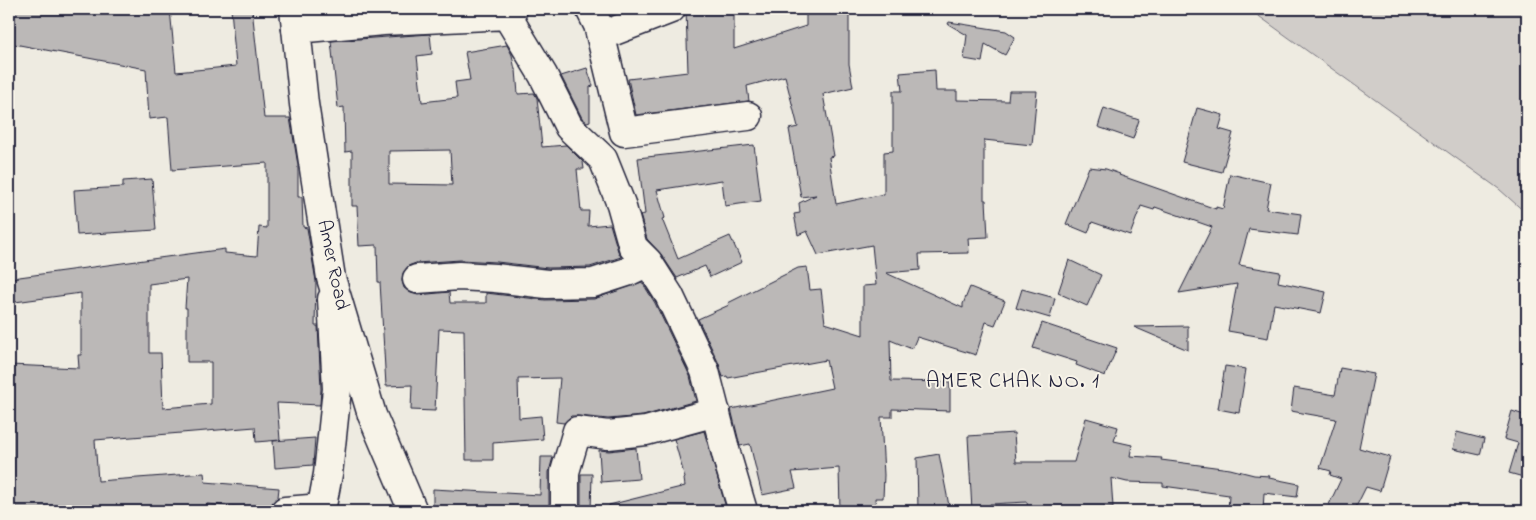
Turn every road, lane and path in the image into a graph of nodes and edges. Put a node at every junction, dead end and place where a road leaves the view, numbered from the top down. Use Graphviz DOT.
graph roads {
  1 [pos="590,9"];
  2 [pos="671,9"];
  3 [pos="508,11"];
  4 [pos="295,19"];
  5 [pos="600,36"];
  6 [pos="748,116"];
  7 [pos="648,262"];
  8 [pos="331,278"];
  9 [pos="417,279"];
  10 [pos="716,412"];
  11 [pos="322,510"];
  12 [pos="285,511"];
  13 [pos="413,511"];
  14 [pos="565,511"];
  15 [pos="743,511"];
  1 -- 5 [label="street"];
  2 -- 5 [label="street"];
  3 -- 4 [label="street"];
  3 -- 7 [label="street"];
  4 -- 8 [label="street, Amer Road"];
  5 -- 6 [label="street"];
  7 -- 9 [label="street"];
  7 -- 10 [label="street"];
  8 -- 11 [label="street"];
  8 -- 13 [label="street, Amer Road"];
  10 -- 14 [label="street"];
  10 -- 15 [label="street"];
  11 -- 12 [label="street"];
}
